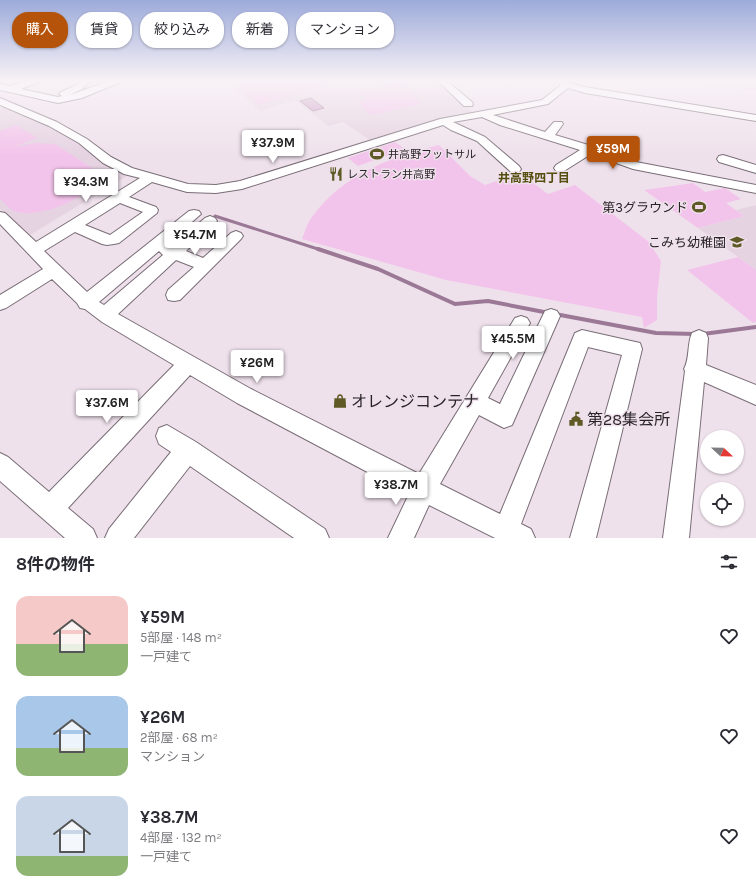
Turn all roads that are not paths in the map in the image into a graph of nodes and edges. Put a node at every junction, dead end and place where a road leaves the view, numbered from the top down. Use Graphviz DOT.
graph roads {
  1 [pos="9,105"];
  2 [pos="527,105"];
  3 [pos="679,105"];
  4 [pos="483,113"];
  5 [pos="462,117"];
  6 [pos="756,118"];
  7 [pos="444,121"];
  8 [pos="558,124"];
  9 [pos="484,131"];
  10 [pos="548,136"];
  11 [pos="590,149"];
  12 [pos="723,159"];
  13 [pos="560,168"];
  14 [pos="756,169"];
  15 [pos="515,170"];
  16 [pos="150,178"];
  17 [pos="756,189"];
  18 [pos="119,198"];
  19 [pos="194,214"];
  20 [pos="0,216"];
  21 [pos="210,221"];
  22 [pos="75,226"];
  23 [pos="236,236"];
  24 [pos="156,246"];
  25 [pos="35,250"];
  26 [pos="174,253"];
  27 [pos="206,264"];
  28 [pos="52,271"];
  29 [pos="174,295"];
  30 [pos="86,302"];
  31 [pos="0,303"];
  32 [pos="105,315"];
  33 [pos="551,316"];
  34 [pos="521,322"];
  35 [pos="699,338"];
  36 [pos="189,362"];
  37 [pos="694,369"];
  38 [pos="756,395"];
  39 [pos="475,402"];
  40 [pos="167,436"];
  41 [pos="188,450"];
  42 [pos="0,465"];
  43 [pos="424,489"];
  44 [pos="50,509"];
  45 [pos="514,534"];
  46 [pos="84,538"];
  47 [pos="118,538"];
  48 [pos="316,538"];
  49 [pos="401,538"];
  50 [pos="583,538"];
  51 [pos="676,538"];
  1 -- 16 [label="street"];
  2 -- 4 [label="street"];
  3 -- 6 [label="street"];
  4 -- 5 [label="street"];
  4 -- 10 [label="street"];
  5 -- 7 [label="street"];
  5 -- 9 [label="street"];
  7 -- 15 [label="street"];
  7 -- 16 [label="street"];
  8 -- 10 [label="street"];
  10 -- 11 [label="street"];
  11 -- 13 [label="street"];
  11 -- 17 [label="street"];
  12 -- 14 [label="street"];
  16 -- 18 [label="street"];
  18 -- 22 [label="street"];
  18 -- 22 [label="street"];
  19 -- 24 [label="street"];
  20 -- 25 [label="street"];
  21 -- 26 [label="street"];
  22 -- 25 [label="street"];
  23 -- 27 [label="street"];
  24 -- 26 [label="street"];
  24 -- 30 [label="street"];
  25 -- 28 [label="street"];
  26 -- 27 [label="street"];
  26 -- 32 [label="street"];
  27 -- 29 [label="street"];
  28 -- 30 [label="street"];
  28 -- 31 [label="street"];
  30 -- 32 [label="street"];
  32 -- 36 [label="street"];
  33 -- 39 [label="street"];
  34 -- 39 [label="street"];
  35 -- 37 [label="street"];
  36 -- 43 [label="street"];
  36 -- 44 [label="street"];
  37 -- 38 [label="street"];
  37 -- 51 [label="street"];
  39 -- 43 [label="street"];
  40 -- 41 [label="street"];
  41 -- 47 [label="street"];
  41 -- 48 [label="street"];
  42 -- 44 [label="street"];
  43 -- 45 [label="street"];
  43 -- 49 [label="street"];
  44 -- 46 [label="street"];
  45 -- 50 [label="street"];
}
